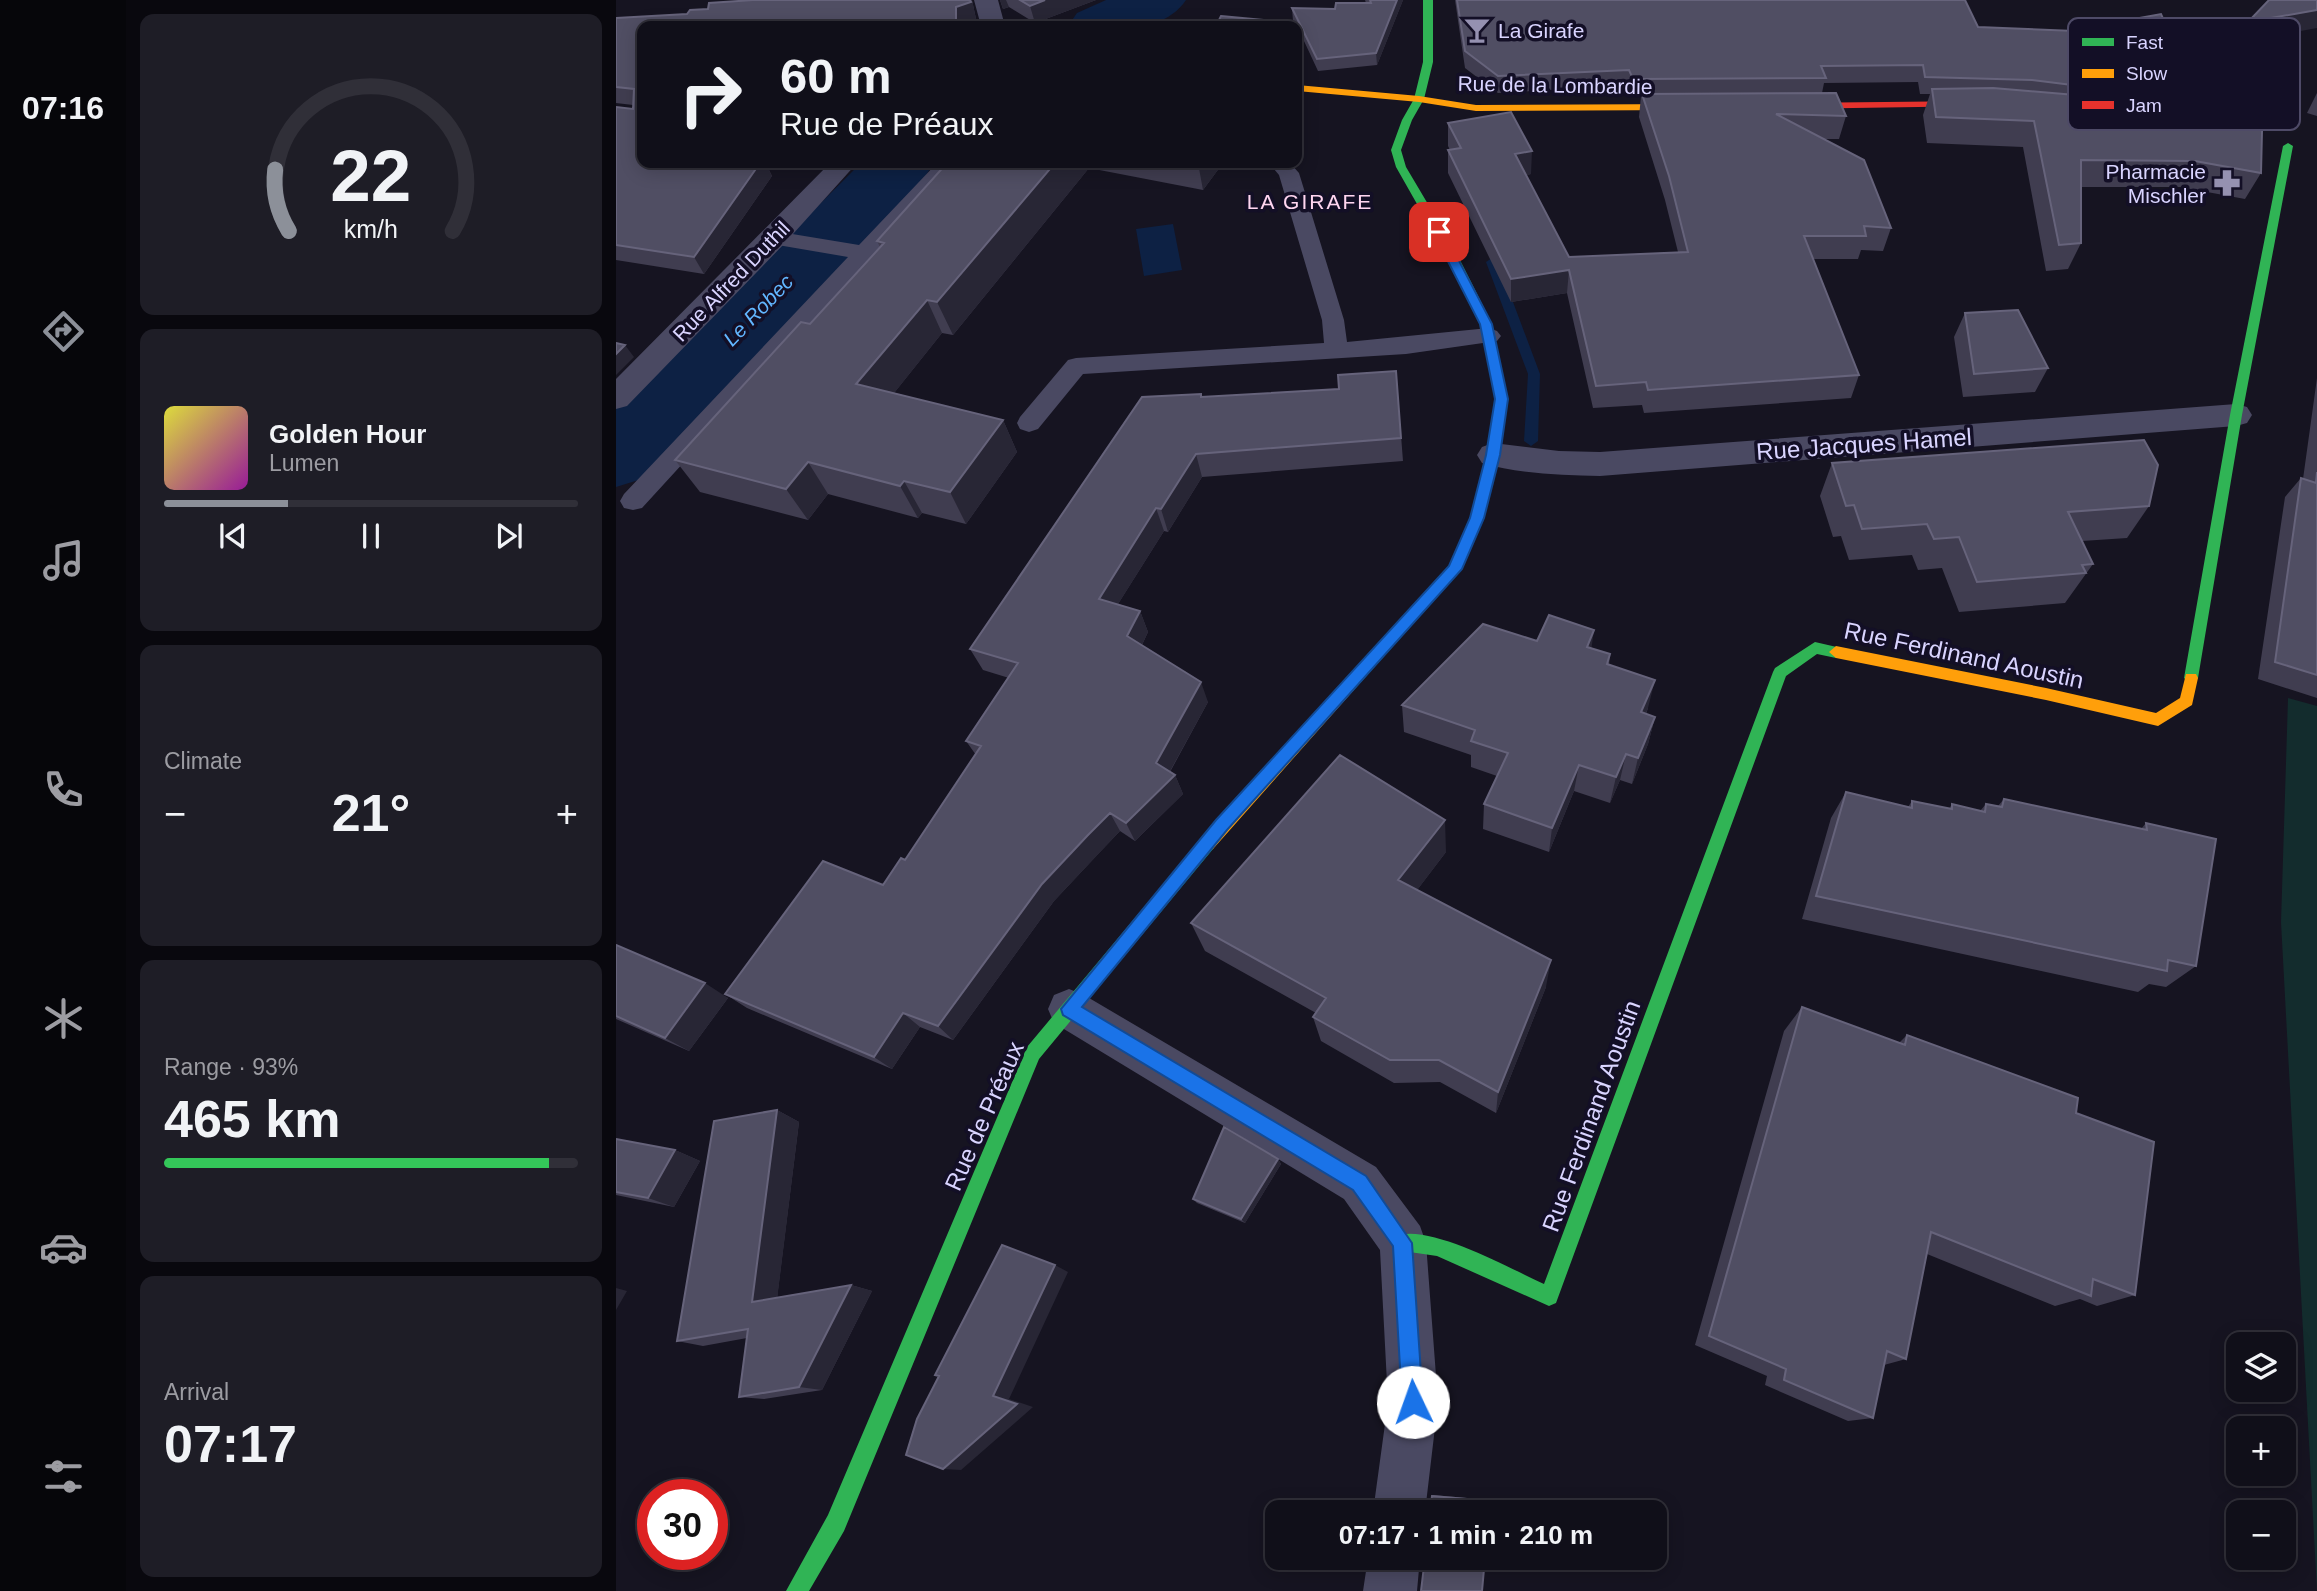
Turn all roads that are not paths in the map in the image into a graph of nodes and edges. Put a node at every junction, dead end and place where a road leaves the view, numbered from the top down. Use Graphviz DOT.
graph roads {
  1 [pos="986,0"];
  2 [pos="1428,0"];
  3 [pos="992,21"];
  4 [pos="1302,88"];
  5 [pos="1419,99"];
  6 [pos="1995,104"];
  7 [pos="1767,106"];
  8 [pos="1713,107"];
  9 [pos="2287,146"];
  10 [pos="840,168"];
  11 [pos="943,168"];
  12 [pos="1284,168"];
  13 [pos="787,240"];
  14 [pos="864,253"];
  15 [pos="1489,336"];
  16 [pos="1336,350"];
  17 [pos="616,398"];
  18 [pos="2236,415"];
  19 [pos="1029,423"];
  20 [pos="1493,455"];
  21 [pos="633,501"];
  22 [pos="1069,1009"];
  23 [pos="1403,1243"];
  24 [pos="1401,1500"];
  25 [pos="1393,1570"];
  26 [pos="797,1591"];
  27 [pos="1390,1591"];
  1 -- 3 [label="street"];
  2 -- 5 [label="street, Rue de Préaux"];
  4 -- 5 [label="street, Rue de la Lombardie"];
  5 -- 8 [label="street, Rue de la Lombardie"];
  5 -- 15 [label="street, Rue de Préaux"];
  6 -- 7 [label="street"];
  9 -- 18 [label="street, Rue Ferdinand Aoustin"];
  10 -- 13 [label="street, Rue Alfred Duthil"];
  11 -- 14 [label="lane"];
  12 -- 16 [label="lane"];
  13 -- 14 [label="lane"];
  13 -- 17 [label="street, Rue Alfred Duthil"];
  14 -- 21 [label="lane"];
  15 -- 16 [label="lane"];
  15 -- 20 [label="street, Rue de Préaux"];
  16 -- 19 [label="lane"];
  18 -- 20 [label="street, Rue Jacques Hamel"];
  18 -- 23 [label="street, Rue Ferdinand Aoustin"];
  20 -- 22 [label="street, Rue de Préaux"];
  22 -- 23 [label="street"];
  22 -- 26 [label="street, Rue de Préaux"];
  23 -- 24 [label="street"];
  25 -- 27 [label="street"];
}
